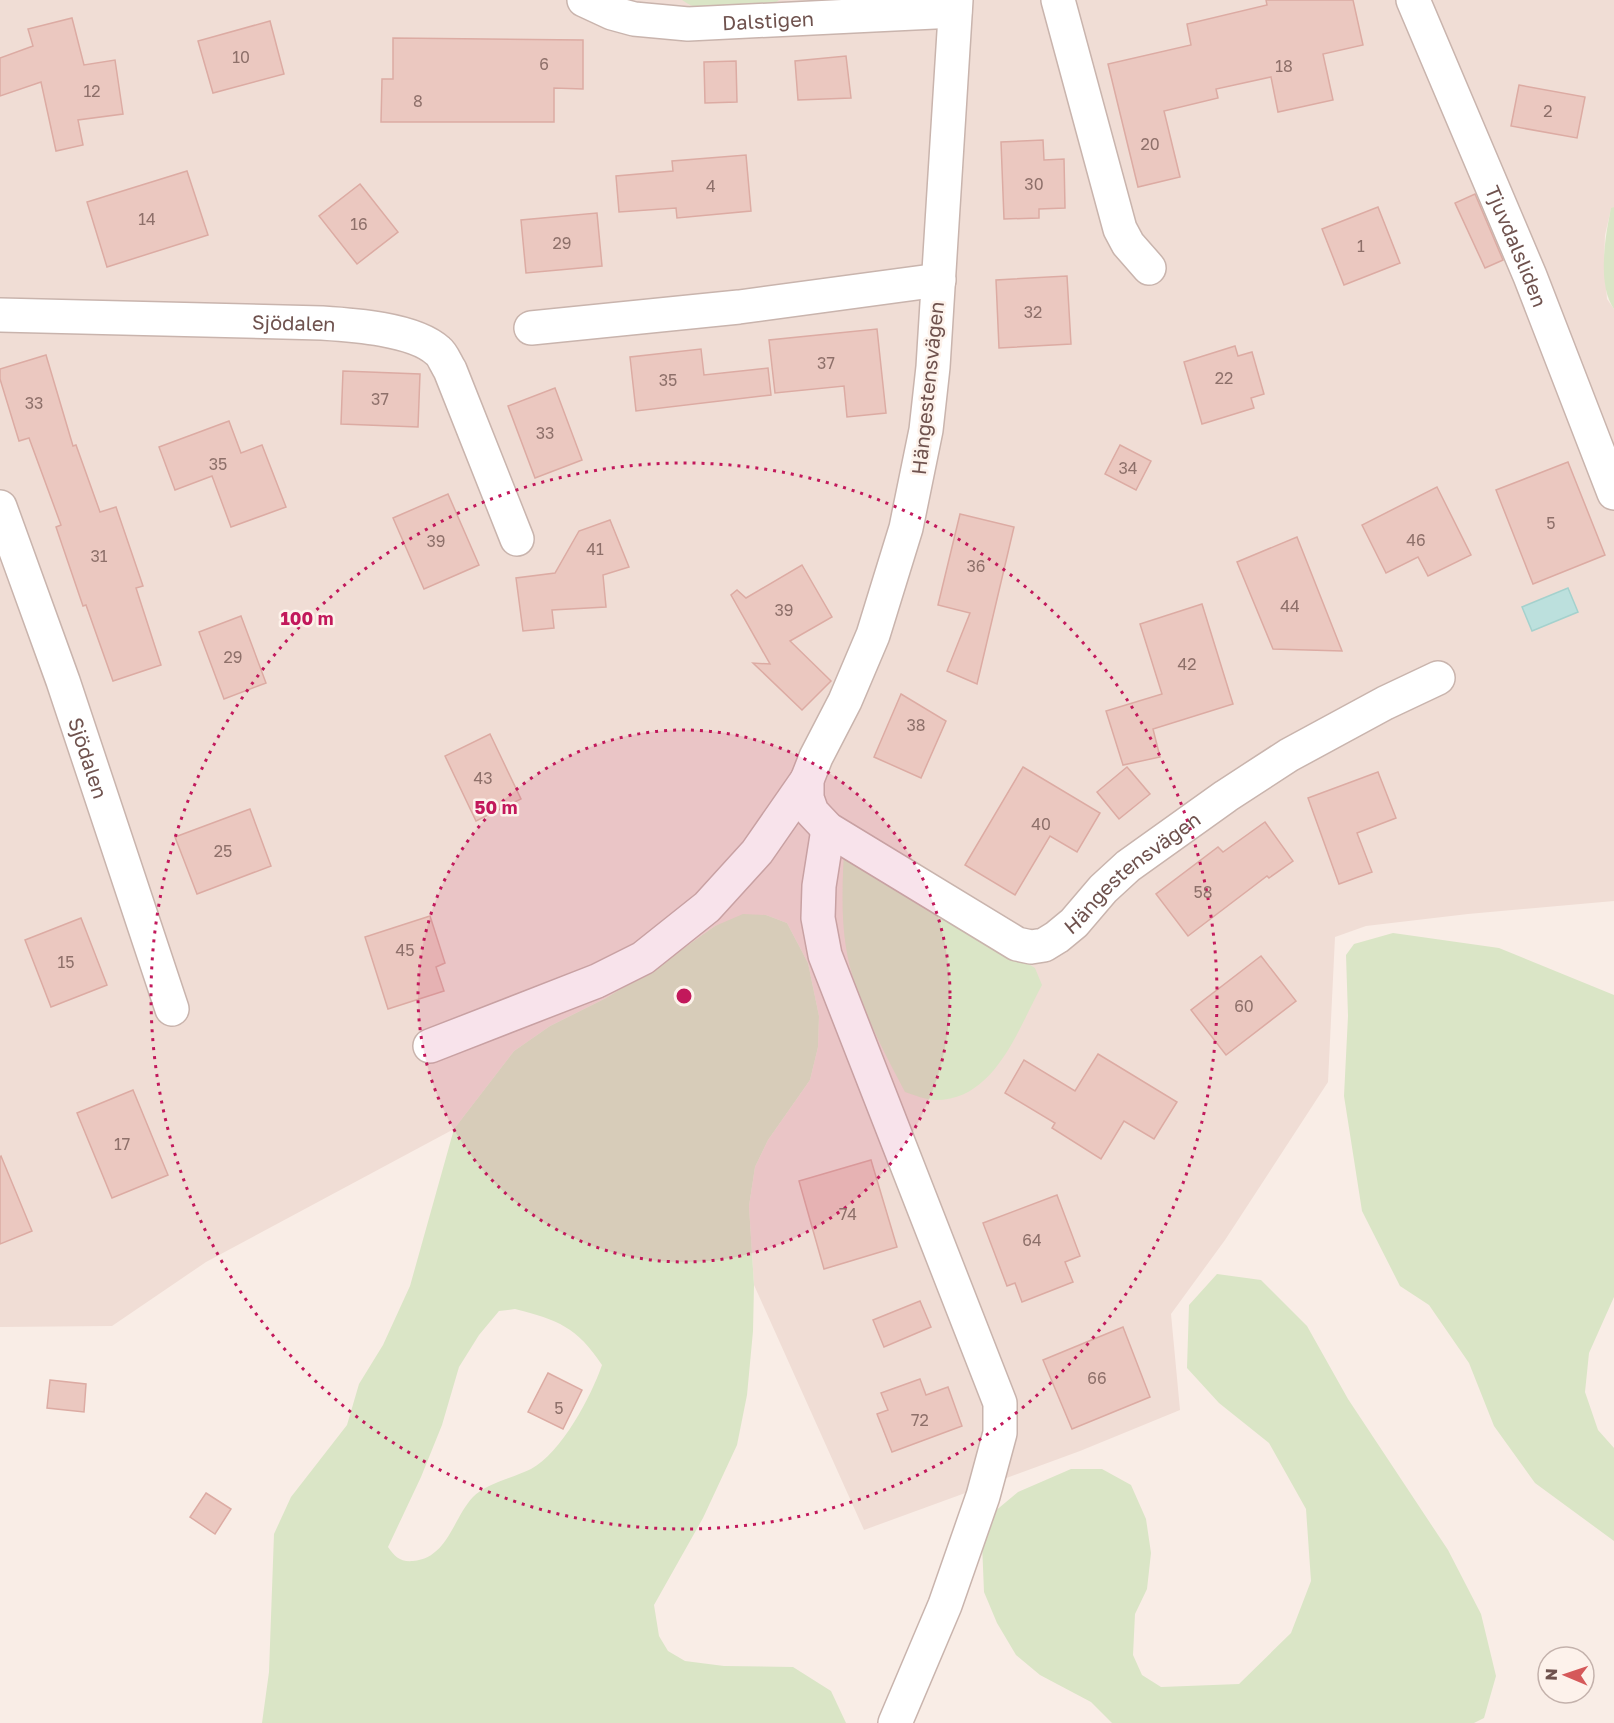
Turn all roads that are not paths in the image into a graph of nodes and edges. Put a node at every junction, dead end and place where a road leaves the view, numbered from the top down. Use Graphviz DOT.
graph roads {
  1 [pos="584,0"];
  2 [pos="1058,0"];
  3 [pos="1413,0"];
  4 [pos="956,5"];
  5 [pos="1149,268"];
  6 [pos="939,280"];
  7 [pos="0,315"];
  8 [pos="531,328"];
  9 [pos="1614,493"];
  10 [pos="0,507"];
  11 [pos="517,539"];
  12 [pos="1438,678"];
  13 [pos="807,780"];
  14 [pos="828,829"];
  15 [pos="172,1009"];
  16 [pos="430,1046"];
  17 [pos="895,1723"];
  1 -- 4 [label="street, Dalstigen"];
  2 -- 5 [label="street"];
  3 -- 9 [label="street, Tjuvdalsliden"];
  4 -- 6 [label="street, Hängestensvägen"];
  6 -- 8 [label="street, Hängestensvägen"];
  6 -- 13 [label="street, Hängestensvägen"];
  7 -- 11 [label="street, Sjödalen"];
  10 -- 15 [label="street, Sjödalen"];
  12 -- 14 [label="street, Hängestensvägen"];
  13 -- 14 [label="street, Hängestensvägen"];
  13 -- 16 [label="street"];
  14 -- 17 [label="street"];
}
